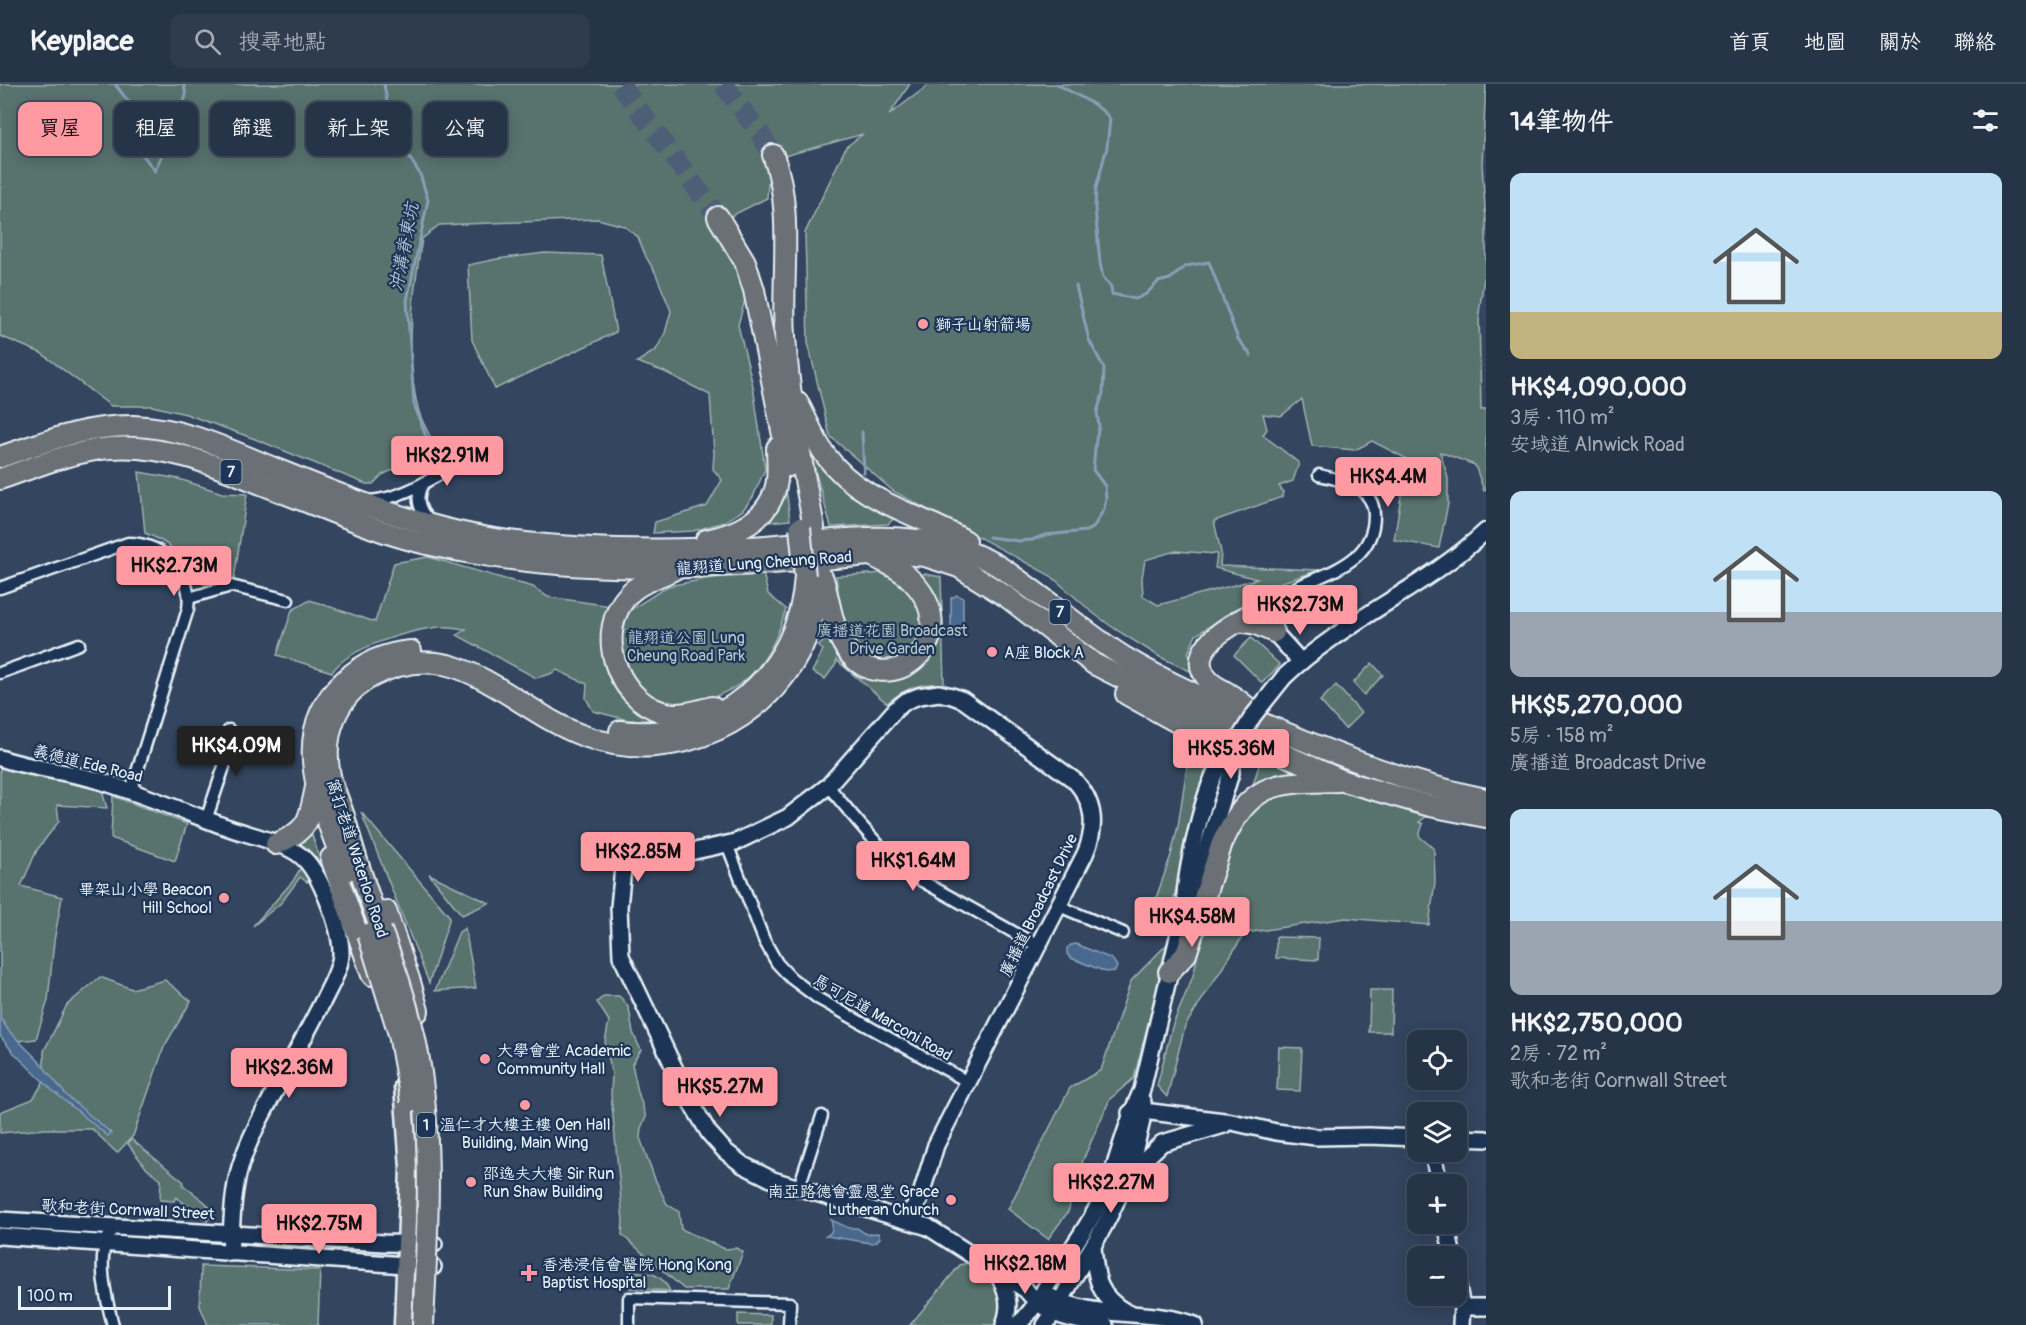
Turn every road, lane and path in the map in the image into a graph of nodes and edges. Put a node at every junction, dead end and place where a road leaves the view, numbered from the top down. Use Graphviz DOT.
graph roads {
  1 [pos="773,154"];
  2 [pos="718,217"];
  3 [pos="792,394"];
  4 [pos="780,421"];
  5 [pos="0,457"];
  6 [pos="456,465"];
  7 [pos="797,473"];
  8 [pos="1319,475"];
  9 [pos="0,479"];
  10 [pos="423,484"];
  11 [pos="353,499"];
  12 [pos="807,527"];
  13 [pos="438,528"];
  14 [pos="1486,531"];
  15 [pos="871,555"];
  16 [pos="675,558"];
  17 [pos="986,559"];
  18 [pos="0,588"];
  19 [pos="819,595"];
  20 [pos="189,598"];
  21 [pos="288,600"];
  22 [pos="1273,603"];
  23 [pos="1238,621"];
  24 [pos="1274,632"];
  25 [pos="79,644"];
  26 [pos="1094,664"];
  27 [pos="1299,664"];
  28 [pos="0,673"];
  29 [pos="746,696"];
  30 [pos="1277,729"];
  31 [pos="229,730"];
  32 [pos="1231,752"];
  33 [pos="0,758"];
  34 [pos="1343,781"];
  35 [pos="828,786"];
  36 [pos="131,790"];
  37 [pos="319,796"];
  38 [pos="1486,799"];
  39 [pos="1486,817"];
  40 [pos="206,820"];
  41 [pos="346,822"];
  42 [pos="276,844"];
  43 [pos="726,844"];
  44 [pos="1059,906"];
  45 [pos="375,932"];
  46 [pos="1123,933"];
  47 [pos="1038,946"];
  48 [pos="1169,972"];
  49 [pos="421,1029"];
  50 [pos="395,1040"];
  51 [pos="968,1082"];
  52 [pos="1137,1112"];
  53 [pos="822,1116"];
  54 [pos="1232,1122"];
  55 [pos="1407,1138"];
  56 [pos="1467,1138"];
  57 [pos="1486,1138"];
  58 [pos="1127,1176"];
  59 [pos="799,1187"];
  60 [pos="919,1201"];
  61 [pos="896,1216"];
  62 [pos="0,1220"];
  63 [pos="117,1226"];
  64 [pos="928,1227"];
  65 [pos="231,1233"];
  66 [pos="0,1236"];
  67 [pos="407,1243"];
  68 [pos="434,1244"];
  69 [pos="105,1245"];
  70 [pos="1093,1247"];
  71 [pos="230,1252"];
  72 [pos="1070,1252"];
  73 [pos="405,1265"];
  74 [pos="433,1267"];
  75 [pos="995,1270"];
  76 [pos="1039,1298"];
  77 [pos="1462,1307"];
  78 [pos="1486,1307"];
  79 [pos="1054,1311"];
  80 [pos="1129,1313"];
  81 [pos="113,1325"];
  82 [pos="403,1325"];
  83 [pos="410,1325"];
  84 [pos="423,1325"];
  85 [pos="430,1325"];
  86 [pos="628,1325"];
  87 [pos="789,1325"];
  88 [pos="1004,1325"];
  89 [pos="1017,1325"];
  90 [pos="1106,1325"];
  91 [pos="1195,1325"];
  92 [pos="1461,1325"];
  1 -- 3 [label="highway, 1"];
  2 -- 4 [label="highway, 1"];
  3 -- 7 [label="highway, 1"];
  3 -- 17 [label="highway"];
  4 -- 7 [label="highway, 1"];
  4 -- 16 [label="highway"];
  5 -- 11 [label="highway, 龍翔道 Lung Cheung Road / 7"];
  6 -- 10 [label="street"];
  7 -- 12 [label="highway, 窩打老道 Waterloo Road / 1"];
  8 -- 22 [label="street"];
  9 -- 16 [label="highway, 龍翔道 Lung Cheung Road / 7"];
  10 -- 11 [label="street"];
  10 -- 13 [label="street"];
  11 -- 13 [label="highway, 龍翔道 Lung Cheung Road / 7"];
  12 -- 19 [label="highway, 窩打老道 Waterloo Road / 1"];
  12 -- 19 [label="highway, 窩打老道 Waterloo Road / 1, bridge"];
  13 -- 16 [label="highway, 龍翔道 Lung Cheung Road / 7"];
  14 -- 27 [label="street"];
  15 -- 16 [label="highway, 龍翔道 Lung Cheung Road / 7"];
  15 -- 19 [label="highway, 窩打老道 Waterloo Road"];
  15 -- 26 [label="highway, 龍翔道 Lung Cheung Road / 7"];
  16 -- 17 [label="highway, 龍翔道 Lung Cheung Road / 7"];
  16 -- 29 [label="highway"];
  17 -- 30 [label="highway, 龍翔道 Lung Cheung Road / 7"];
  18 -- 20 [label="street"];
  19 -- 29 [label="highway, 窩打老道 Waterloo Road / 1"];
  19 -- 41 [label="highway, 窩打老道 Waterloo Road / 1"];
  20 -- 21 [label="street"];
  20 -- 36 [label="street"];
  22 -- 23 [label="highway"];
  22 -- 24 [label="street"];
  23 -- 24 [label="highway"];
  23 -- 30 [label="highway"];
  24 -- 27 [label="street"];
  25 -- 28 [label="street"];
  26 -- 32 [label="highway"];
  26 -- 34 [label="highway, 龍翔道 Lung Cheung Road / 7"];
  27 -- 32 [label="street, bridge"];
  29 -- 37 [label="highway, 窩打老道 Waterloo Road / 1"];
  30 -- 38 [label="highway, 龍翔道 Lung Cheung Road / 7"];
  31 -- 40 [label="street"];
  32 -- 48 [label="street"];
  33 -- 36 [label="street, 義德道 Ede Road"];
  34 -- 39 [label="highway, 龍翔道 Lung Cheung Road / 7"];
  34 -- 48 [label="highway"];
  35 -- 43 [label="street, 廣播道 Broadcast Drive"];
  35 -- 44 [label="street, 廣播道 Broadcast Drive"];
  35 -- 47 [label="street"];
  36 -- 40 [label="street, 義德道 Ede Road"];
  37 -- 42 [label="highway"];
  37 -- 45 [label="highway, 窩打老道 Waterloo Road / 1"];
  37 -- 50 [label="highway"];
  40 -- 42 [label="street, 義德道 Ede Road"];
  41 -- 45 [label="highway, 窩打老道 Waterloo Road / 1"];
  41 -- 49 [label="highway"];
  42 -- 65 [label="street, 義德道 Ede Road"];
  43 -- 51 [label="street, 馬可尼道 Marconi Road"];
  43 -- 59 [label="street, 廣播道 Broadcast Drive"];
  44 -- 46 [label="street"];
  44 -- 47 [label="street, 廣播道 Broadcast Drive"];
  45 -- 83 [label="highway, 窩打老道 Waterloo Road / 1, bridge"];
  45 -- 84 [label="highway, 窩打老道 Waterloo Road / 1, bridge"];
  47 -- 51 [label="street, 廣播道 Broadcast Drive"];
  48 -- 52 [label="street"];
  49 -- 50 [label="main road"];
  49 -- 68 [label="main road"];
  50 -- 67 [label="main road"];
  51 -- 60 [label="street, 廣播道 Broadcast Drive"];
  52 -- 54 [label="street"];
  52 -- 58 [label="street"];
  52 -- 72 [label="street"];
  53 -- 59 [label="street"];
  54 -- 55 [label="street"];
  54 -- 58 [label="street"];
  56 -- 57 [label="street"];
  58 -- 70 [label="street"];
  59 -- 61 [label="street, 廣播道 Broadcast Drive"];
  60 -- 61 [label="street"];
  60 -- 64 [label="street"];
  61 -- 64 [label="street, 廣播道 Broadcast Drive"];
  62 -- 63 [label="street, 歌和老街 Cornwall Street"];
  63 -- 65 [label="street, 歌和老街 Cornwall Street"];
  63 -- 69 [label="street"];
  64 -- 75 [label="street, 廣播道 Broadcast Drive"];
  65 -- 67 [label="street, 歌和老街 Cornwall Street"];
  65 -- 71 [label="street, 義德道 Ede Road"];
  66 -- 69 [label="street"];
  67 -- 68 [label="street, 歌和老街 Cornwall Street"];
  67 -- 73 [label="main road"];
  68 -- 74 [label="main road"];
  69 -- 71 [label="street"];
  69 -- 81 [label="street"];
  70 -- 79 [label="street"];
  70 -- 80 [label="street"];
  71 -- 73 [label="street"];
  72 -- 75 [label="street"];
  72 -- 76 [label="street"];
  73 -- 74 [label="street"];
  73 -- 82 [label="main road"];
  74 -- 85 [label="main road"];
  75 -- 76 [label="street, 廣播道 Broadcast Drive"];
  75 -- 88 [label="street"];
  76 -- 79 [label="street"];
  76 -- 89 [label="street"];
  77 -- 78 [label="street"];
  77 -- 92 [label="street"];
  79 -- 80 [label="street"];
  79 -- 90 [label="street"];
  80 -- 91 [label="street"];
  86 -- 87 [label="street"];
}
